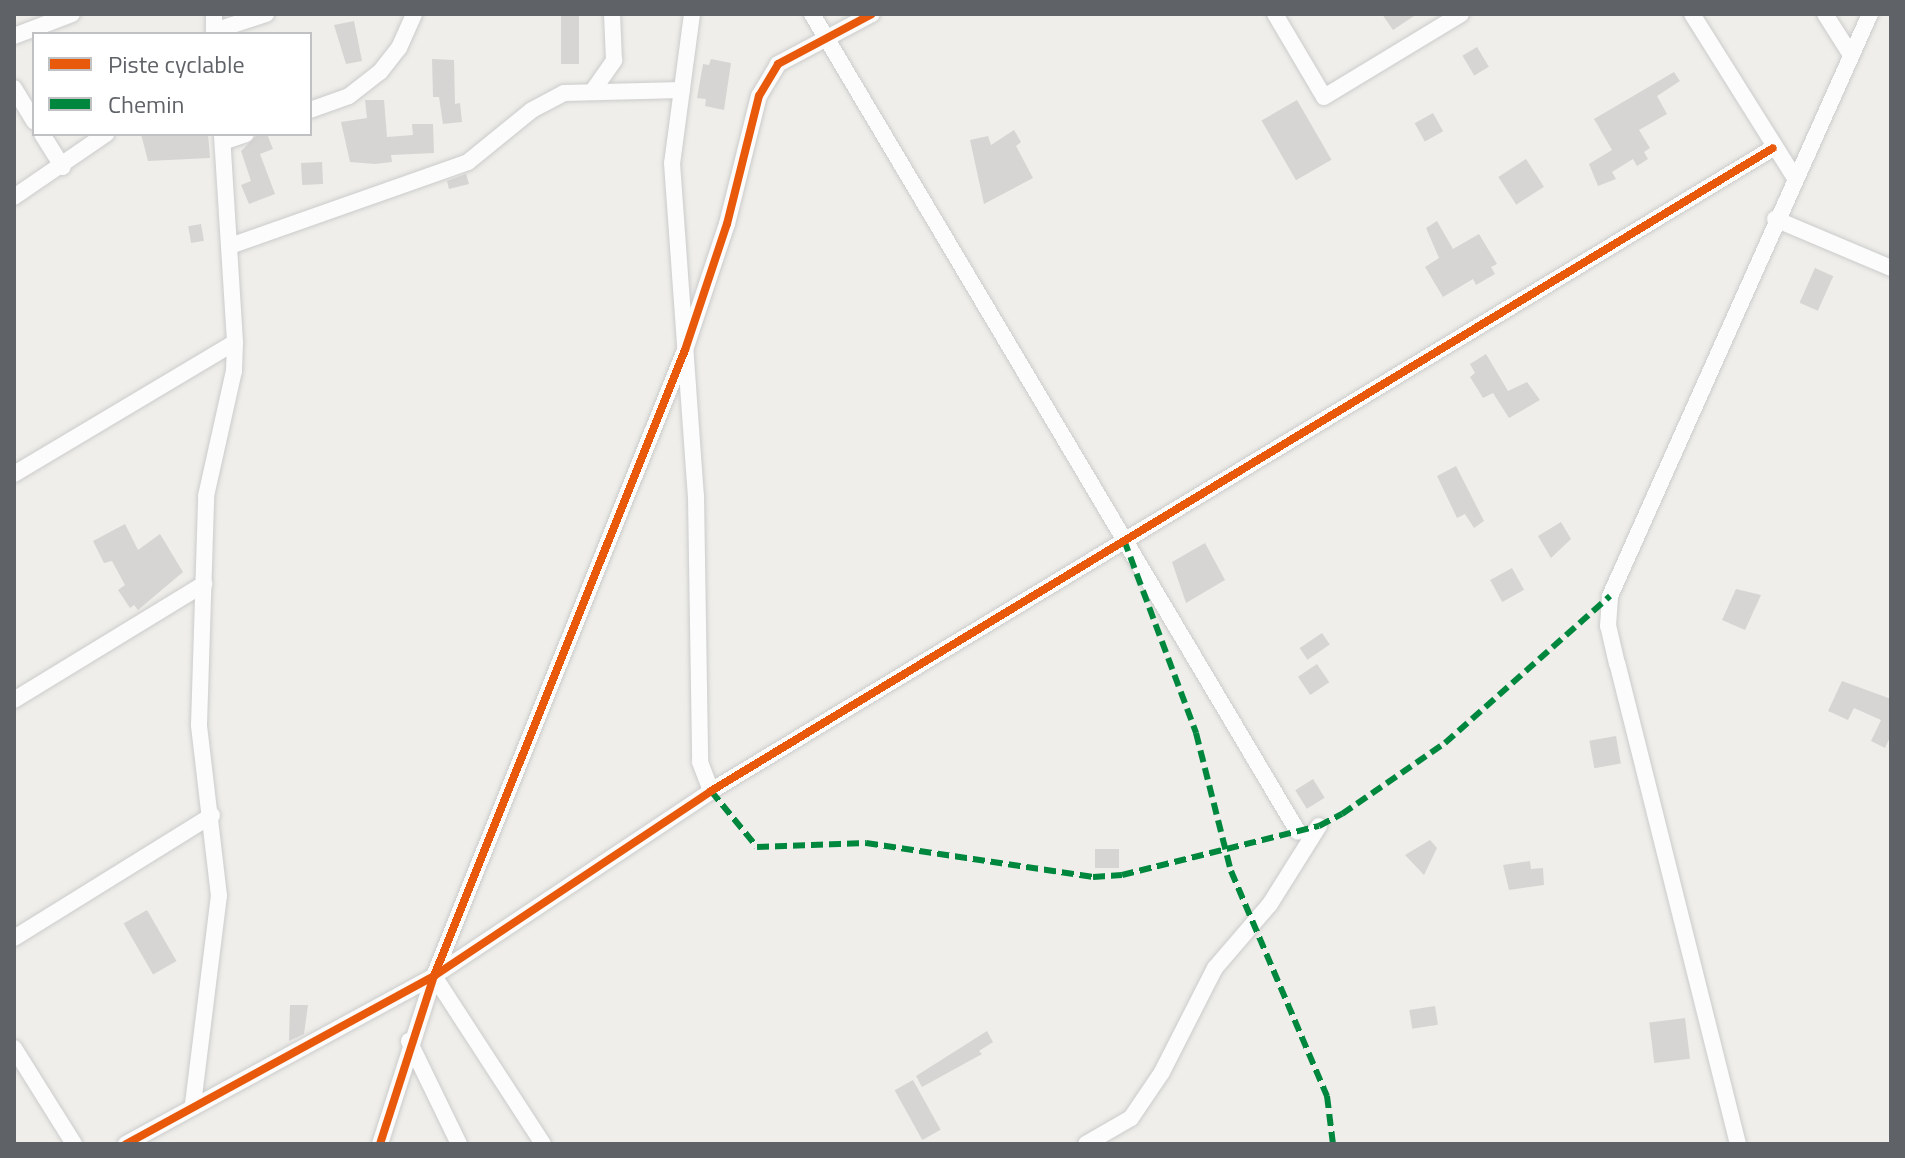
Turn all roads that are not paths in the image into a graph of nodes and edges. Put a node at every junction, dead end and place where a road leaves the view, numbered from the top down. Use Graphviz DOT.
graph roads {
  1 [pos="72,14"];
  2 [pos="266,14"];
  3 [pos="414,14"];
  4 [pos="612,14"];
  5 [pos="692,14"];
  6 [pos="812,14"];
  7 [pos="872,14"];
  8 [pos="1275,14"];
  9 [pos="1461,14"];
  10 [pos="1692,14"];
  11 [pos="1825,14"];
  12 [pos="1870,14"];
  13 [pos="214,26"];
  14 [pos="14,36"];
  15 [pos="828,41"];
  16 [pos="1851,55"];
  17 [pos="14,88"];
  18 [pos="682,90"];
  19 [pos="592,92"];
  20 [pos="312,109"];
  21 [pos="32,118"];
  22 [pos="43,136"];
  23 [pos="103,136"];
  24 [pos="223,138"];
  25 [pos="1773,148"];
  26 [pos="63,167"];
  27 [pos="1795,178"];
  28 [pos="14,197"];
  29 [pos="1775,219"];
  30 [pos="230,246"];
  31 [pos="1891,268"];
  32 [pos="235,342"];
  33 [pos="685,350"];
  34 [pos="14,474"];
  35 [pos="1124,540"];
  36 [pos="204,584"];
  37 [pos="14,700"];
  38 [pos="711,791"];
  39 [pos="212,815"];
  40 [pos="1319,826"];
  41 [pos="1298,832"];
  42 [pos="14,938"];
  43 [pos="434,976"];
  44 [pos="409,1041"];
  45 [pos="14,1048"];
  46 [pos="193,1104"];
  47 [pos="74,1144"];
  48 [pos="126,1144"];
  49 [pos="380,1144"];
  50 [pos="459,1144"];
  51 [pos="543,1144"];
  52 [pos="1086,1144"];
  53 [pos="1738,1144"];
  1 -- 14 [label="street"];
  2 -- 13 [label="street"];
  3 -- 20 [label="street"];
  4 -- 19 [label="street"];
  5 -- 18 [label="street"];
  6 -- 15 [label="street"];
  7 -- 15 [label="street"];
  8 -- 9 [label="street"];
  10 -- 25 [label="street"];
  11 -- 16 [label="street"];
  12 -- 16 [label="street"];
  15 -- 33 [label="street"];
  15 -- 35 [label="street"];
  16 -- 27 [label="street"];
  17 -- 21 [label="street"];
  18 -- 19 [label="street"];
  18 -- 33 [label="street"];
  19 -- 30 [label="street"];
  22 -- 26 [label="street"];
  23 -- 26 [label="street"];
  24 -- 30 [label="street"];
  25 -- 27 [label="street"];
  25 -- 35 [label="street"];
  26 -- 28 [label="street"];
  27 -- 29 [label="street"];
  29 -- 31 [label="street"];
  29 -- 53 [label="street"];
  30 -- 32 [label="street"];
  32 -- 34 [label="street"];
  32 -- 36 [label="street"];
  33 -- 38 [label="street"];
  33 -- 43 [label="street"];
  35 -- 38 [label="street"];
  35 -- 41 [label="street"];
  36 -- 37 [label="street"];
  36 -- 39 [label="street"];
  38 -- 43 [label="street"];
  39 -- 42 [label="street"];
  39 -- 46 [label="street"];
  40 -- 52 [label="street"];
  43 -- 44 [label="street"];
  43 -- 46 [label="street"];
  43 -- 51 [label="street"];
  44 -- 49 [label="street"];
  44 -- 50 [label="street"];
  45 -- 47 [label="street"];
  46 -- 48 [label="street"];
}
